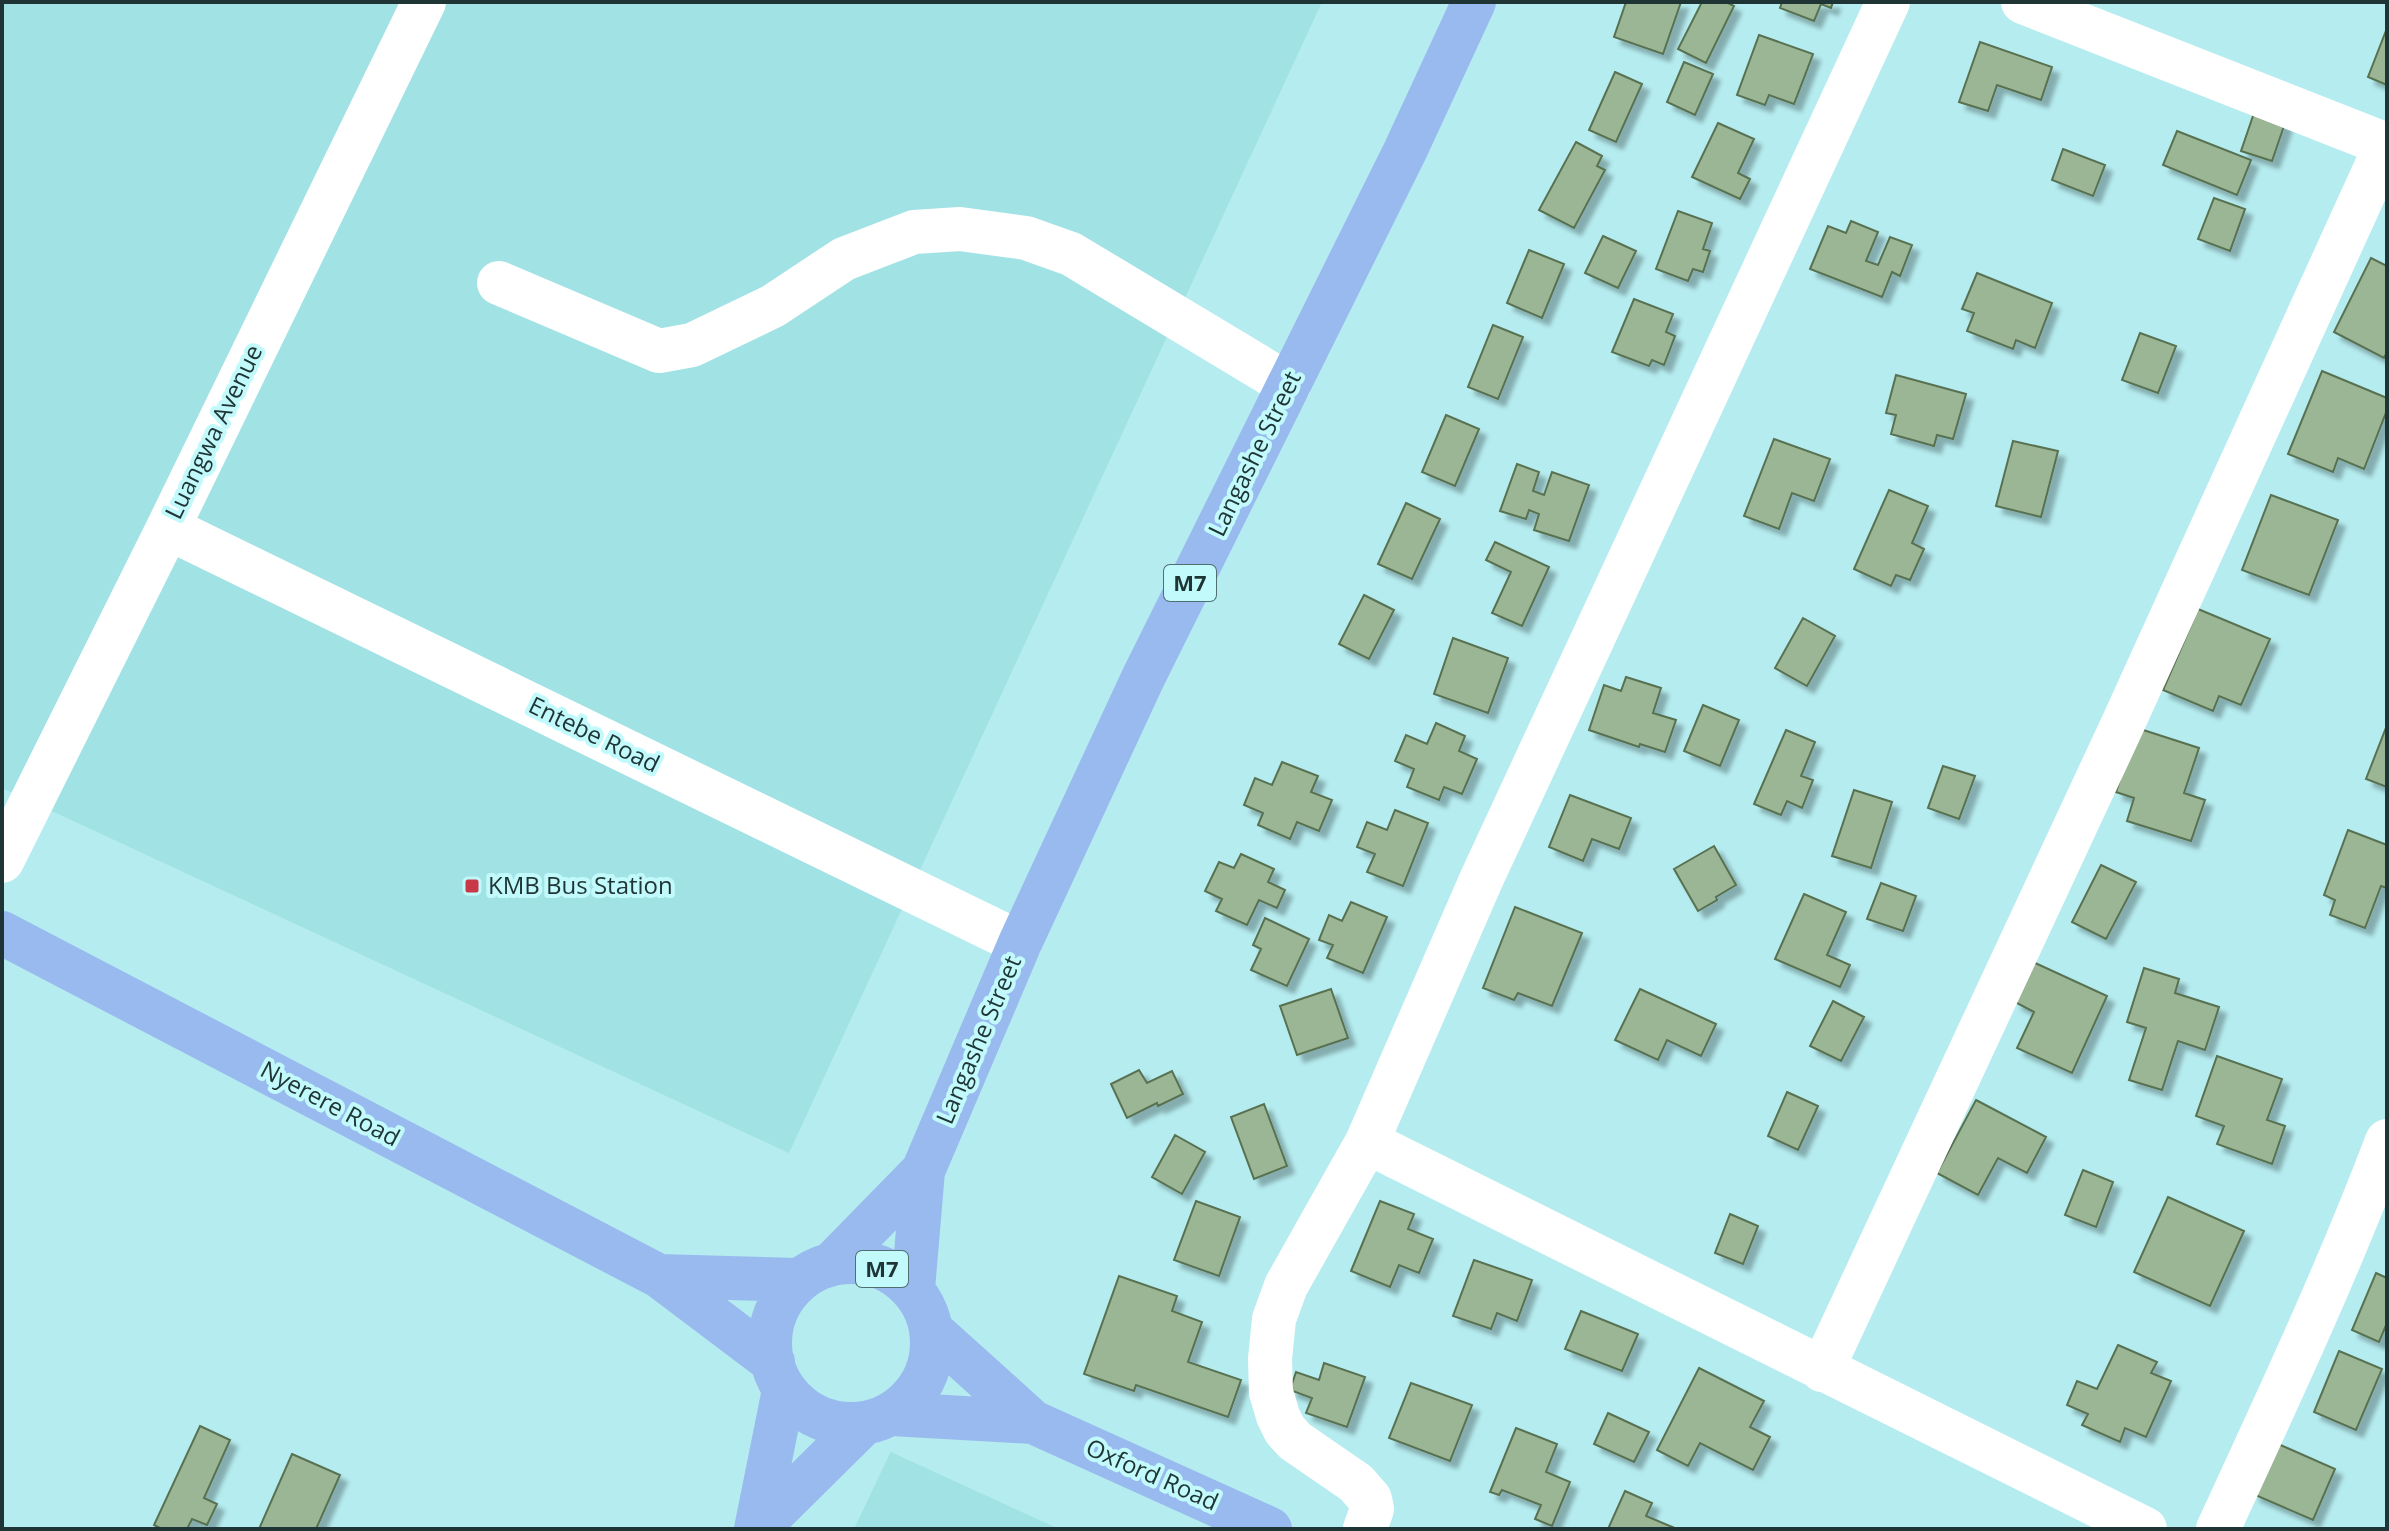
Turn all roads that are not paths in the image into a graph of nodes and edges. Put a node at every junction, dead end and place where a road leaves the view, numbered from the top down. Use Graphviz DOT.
graph roads {
  1 [pos="424,2"];
  2 [pos="1474,2"];
  3 [pos="1888,2"];
  4 [pos="2023,2"];
  5 [pos="2386,145"];
  6 [pos="499,283"];
  7 [pos="1289,385"];
  8 [pos="168,528"];
  9 [pos="2,861"];
  10 [pos="2,933"];
  11 [pos="1020,943"];
  12 [pos="2387,1141"];
  13 [pos="1367,1142"];
  14 [pos="923,1171"];
  15 [pos="815,1272"];
  16 [pos="659,1276"];
  17 [pos="913,1289"];
  18 [pos="931,1330"];
  19 [pos="1822,1370"];
  20 [pos="779,1376"];
  21 [pos="878,1419"];
  22 [pos="1033,1422"];
  23 [pos="756,1529"];
  24 [pos="1270,1529"];
  25 [pos="1365,1529"];
  26 [pos="2145,1529"];
  27 [pos="2218,1529"];
  1 -- 8 [label="street, Luangwa Avenue"];
  2 -- 7 [label="main road, Langashe Street / M7"];
  3 -- 13 [label="street"];
  4 -- 5 [label="street"];
  5 -- 19 [label="street"];
  6 -- 7 [label="street"];
  7 -- 11 [label="main road, Langashe Street / M7"];
  8 -- 9 [label="street, Luangwa Avenue"];
  8 -- 11 [label="street, Entebe Road"];
  10 -- 16 [label="main road, Nyerere Road"];
  11 -- 14 [label="main road, Langashe Street / M7"];
  12 -- 27 [label="street"];
  13 -- 19 [label="street"];
  13 -- 25 [label="street"];
  14 -- 15 [label="main road, Langashe Street / M7"];
  14 -- 17 [label="main road, Langashe Street / M7"];
  15 -- 16 [label="main road, Nyerere Road"];
  15 -- 17 [label="main road, M7"];
  15 -- 20 [label="main road, M7"];
  16 -- 20 [label="main road, Nyerere Road"];
  17 -- 18 [label="main road, M7"];
  18 -- 21 [label="main road, M7"];
  18 -- 22 [label="main road, Oxford Road"];
  19 -- 26 [label="street"];
  20 -- 21 [label="main road"];
  20 -- 23 [label="main road, M7"];
  21 -- 22 [label="main road, Oxford Road"];
  21 -- 23 [label="main road, M7"];
  22 -- 24 [label="main road, Oxford Road"];
}
